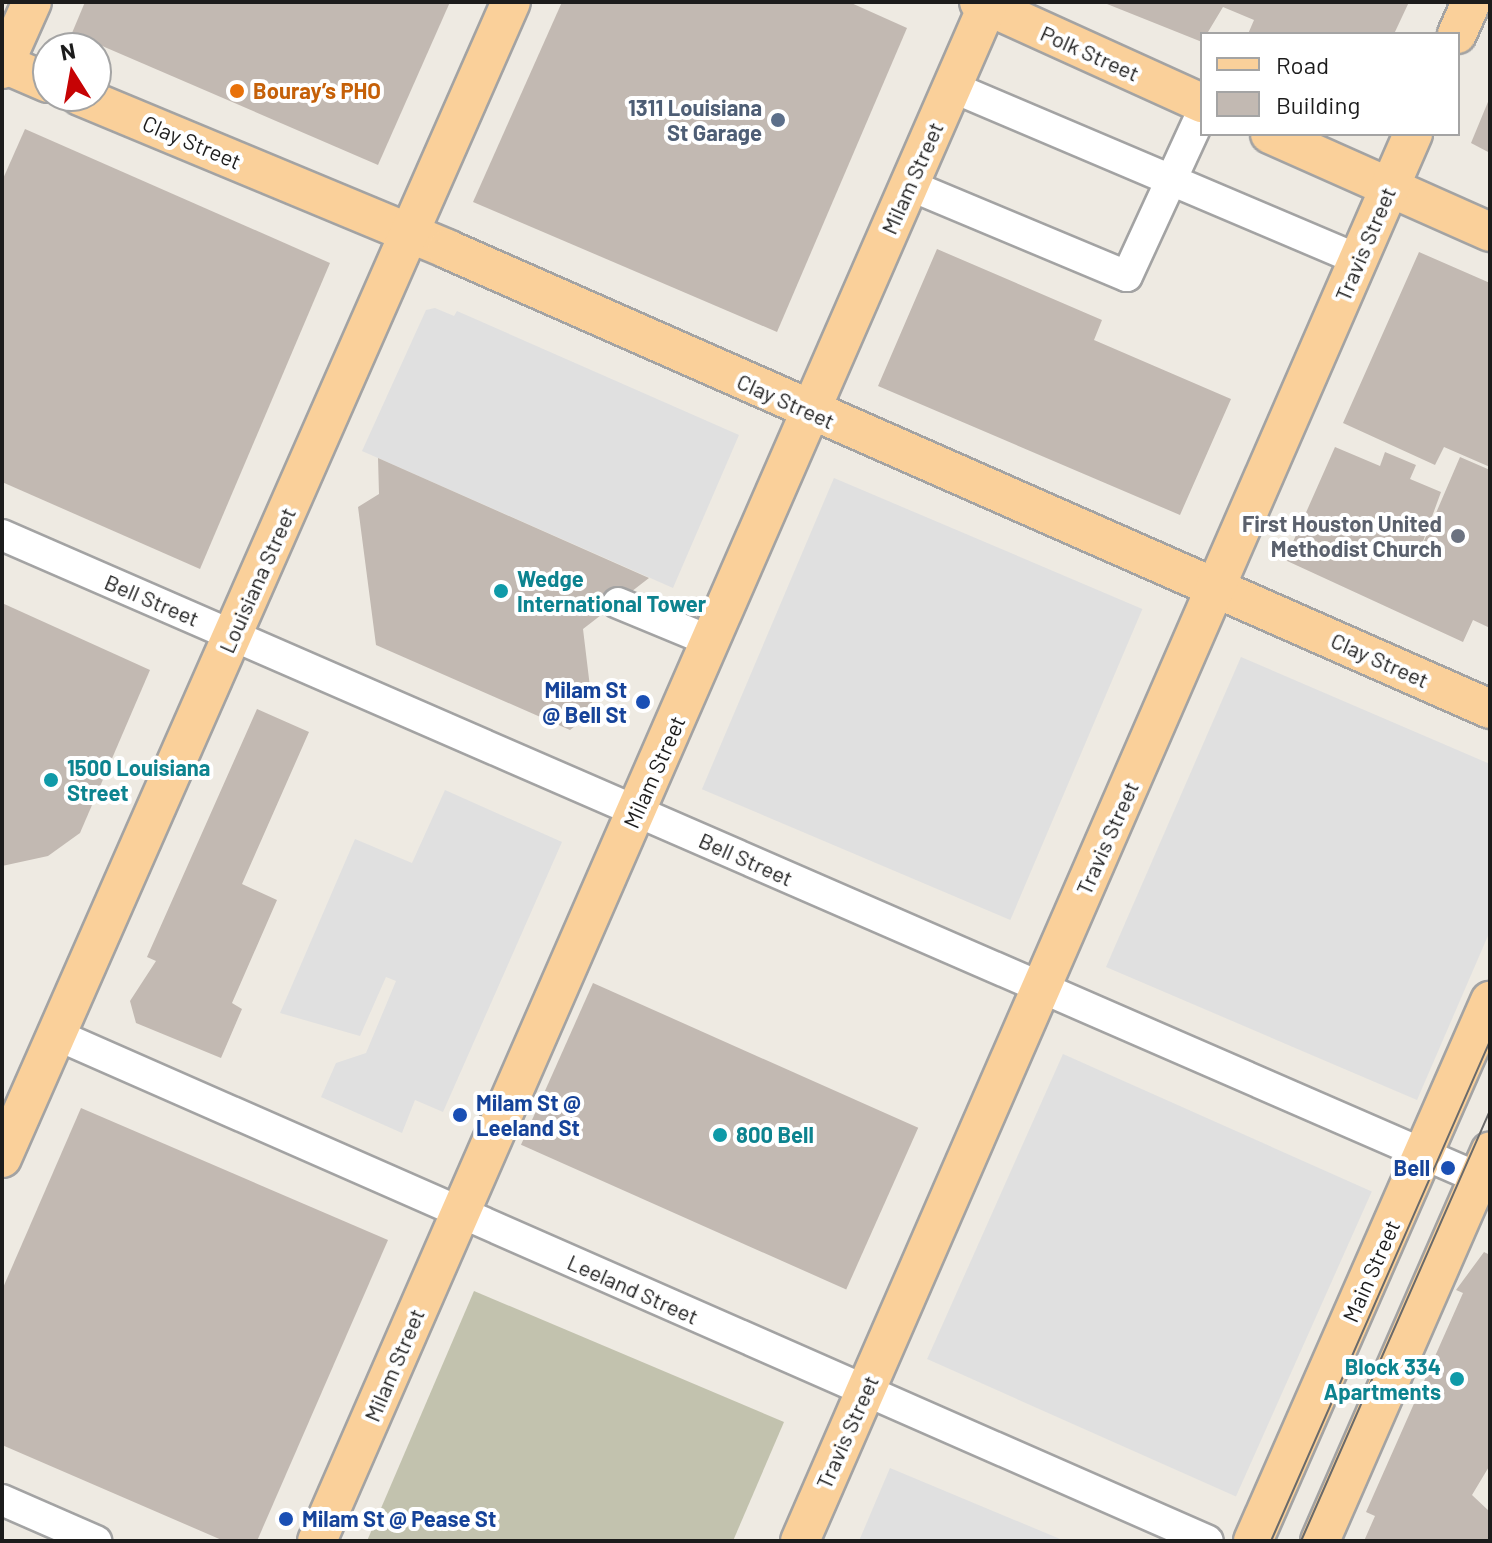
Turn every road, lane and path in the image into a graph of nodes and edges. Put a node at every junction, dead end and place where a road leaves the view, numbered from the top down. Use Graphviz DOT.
graph roads {
  1 [pos="32,2"];
  2 [pos="511,2"];
  3 [pos="1471,2"];
  4 [pos="985,3"];
  5 [pos="1458,32"];
  6 [pos="3,66"];
  7 [pos="32,77"];
  8 [pos="952,87"];
  9 [pos="1200,102"];
  10 [pos="112,109"];
  11 [pos="1200,118"];
  12 [pos="1274,136"];
  13 [pos="1412,136"];
  14 [pos="1172,181"];
  15 [pos="909,185"];
  16 [pos="1389,188"];
  17 [pos="1490,232"];
  18 [pos="409,233"];
  19 [pos="1359,260"];
  20 [pos="810,412"];
  21 [pos="2,535"];
  22 [pos="1216,586"];
  23 [pos="618,603"];
  24 [pos="233,635"];
  25 [pos="710,641"];
  26 [pos="1490,709"];
  27 [pos="636,811"];
  28 [pos="1041,988"];
  29 [pos="1490,1001"];
  30 [pos="57,1035"];
  31 [pos="1423,1154"];
  32 [pos="2,1158"];
  33 [pos="1486,1170"];
  34 [pos="460,1213"];
  35 [pos="865,1391"];
  36 [pos="2,1500"];
  37 [pos="96,1541"];
  38 [pos="317,1541"];
  39 [pos="800,1541"];
  40 [pos="1208,1541"];
  41 [pos="1253,1541"];
  42 [pos="1320,1541"];
  1 -- 6 [label="main road"];
  2 -- 18 [label="main road, Louisiana Street"];
  3 -- 5 [label="main road"];
  4 -- 8 [label="main road, Milam Street"];
  4 -- 9 [label="main road, Polk Street"];
  6 -- 7 [label="main road"];
  8 -- 14 [label="street"];
  8 -- 15 [label="main road, Milam Street"];
  10 -- 18 [label="main road, Clay Street"];
  11 -- 14 [label="street"];
  12 -- 16 [label="main road"];
  13 -- 16 [label="main road, Travis Street"];
  14 -- 15 [label="street"];
  14 -- 19 [label="street"];
  15 -- 20 [label="main road, Milam Street"];
  16 -- 17 [label="main road"];
  16 -- 19 [label="main road, Travis Street"];
  18 -- 20 [label="main road, Clay Street"];
  18 -- 24 [label="main road, Louisiana Street"];
  19 -- 22 [label="main road, Travis Street"];
  20 -- 22 [label="main road, Clay Street"];
  20 -- 25 [label="main road, Milam Street"];
  21 -- 24 [label="street, Bell Street"];
  22 -- 26 [label="main road, Clay Street"];
  22 -- 28 [label="main road, Travis Street"];
  23 -- 25 [label="street"];
  24 -- 27 [label="street, Bell Street"];
  24 -- 30 [label="main road, Louisiana Street"];
  25 -- 27 [label="main road, Milam Street"];
  27 -- 28 [label="street, Bell Street"];
  27 -- 34 [label="main road, Milam Street"];
  28 -- 31 [label="street, Bell Street"];
  28 -- 35 [label="main road, Travis Street"];
  29 -- 31 [label="main road, Main Street"];
  30 -- 32 [label="main road, Louisiana Street"];
  30 -- 34 [label="street, Leeland Street"];
  31 -- 33 [label="street, Bell Street"];
  31 -- 41 [label="main road, Main Street"];
  33 -- 42 [label="main road"];
  34 -- 35 [label="street, Leeland Street"];
  34 -- 38 [label="main road, Milam Street"];
  35 -- 39 [label="main road, Travis Street"];
  35 -- 40 [label="street, Leeland Street"];
  36 -- 37 [label="street"];
}
